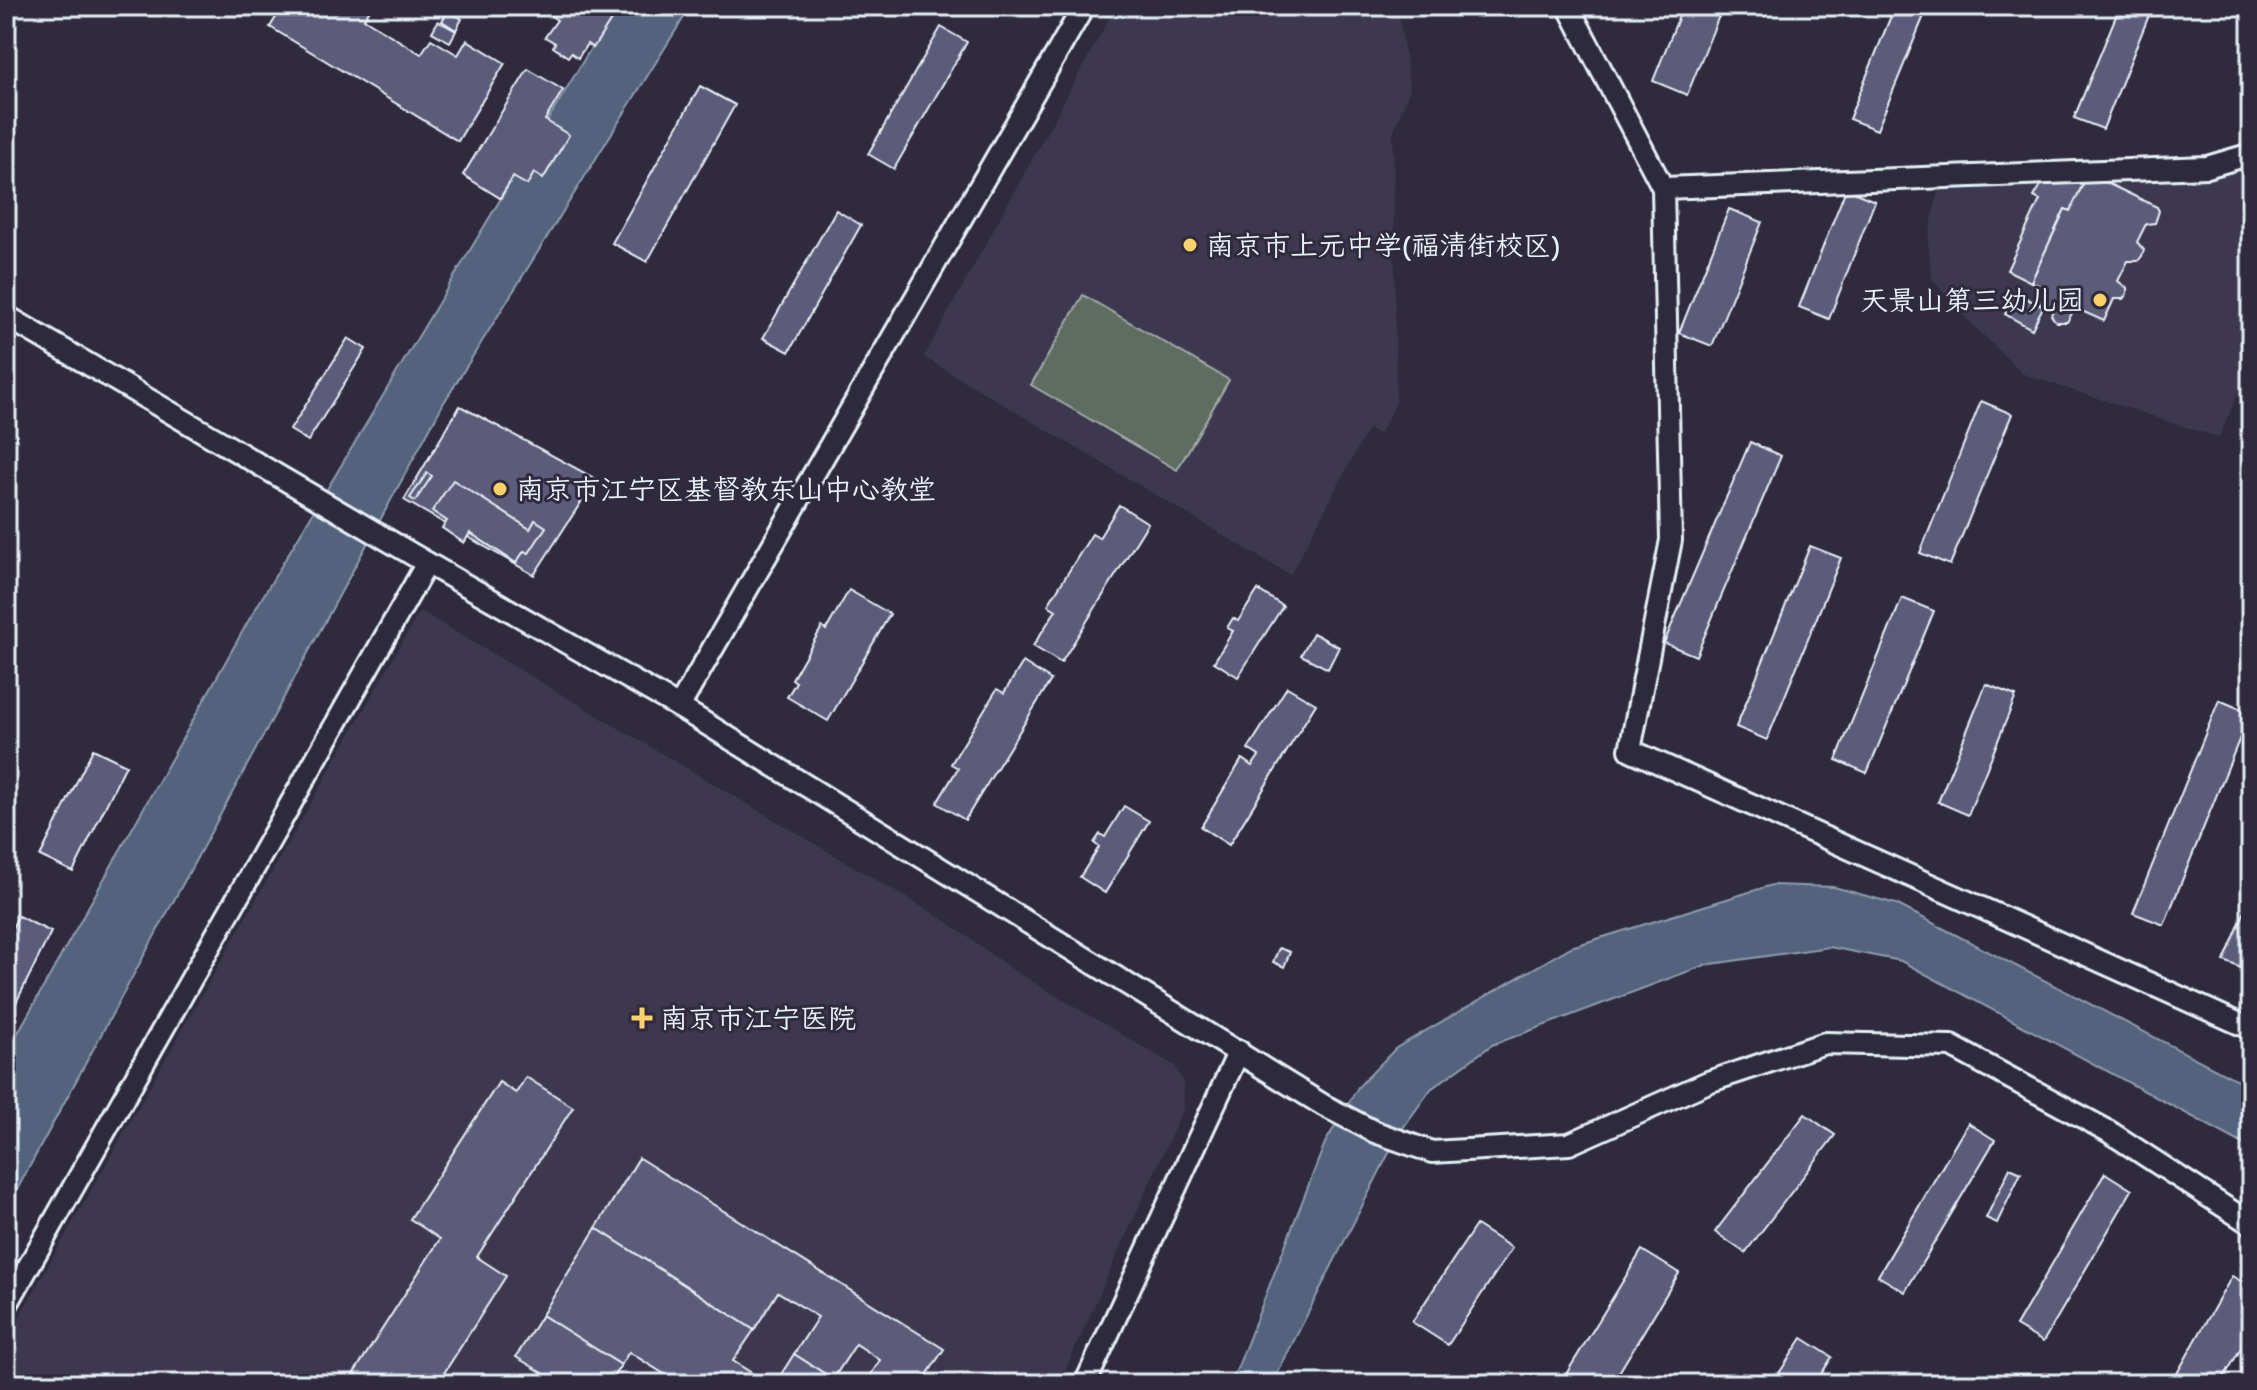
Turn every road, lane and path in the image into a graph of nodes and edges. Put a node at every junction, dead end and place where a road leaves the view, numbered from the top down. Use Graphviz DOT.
graph roads {
  1 [pos="1084,6"];
  2 [pos="1568,6"];
  3 [pos="2251,154"];
  4 [pos="1663,188"];
  5 [pos="6,316"];
  6 [pos="427,563"];
  7 [pos="679,707"];
  8 [pos="2251,1029"];
  9 [pos="1239,1051"];
  10 [pos="2251,1224"];
  11 [pos="6,1306"];
  12 [pos="1085,1384"];
  1 -- 7 [label="street"];
  2 -- 4 [label="street"];
  3 -- 4 [label="street"];
  4 -- 8 [label="street"];
  5 -- 6 [label="street"];
  6 -- 7 [label="street"];
  6 -- 11 [label="street"];
  7 -- 9 [label="street"];
  9 -- 10 [label="street"];
  9 -- 12 [label="street"];
}
